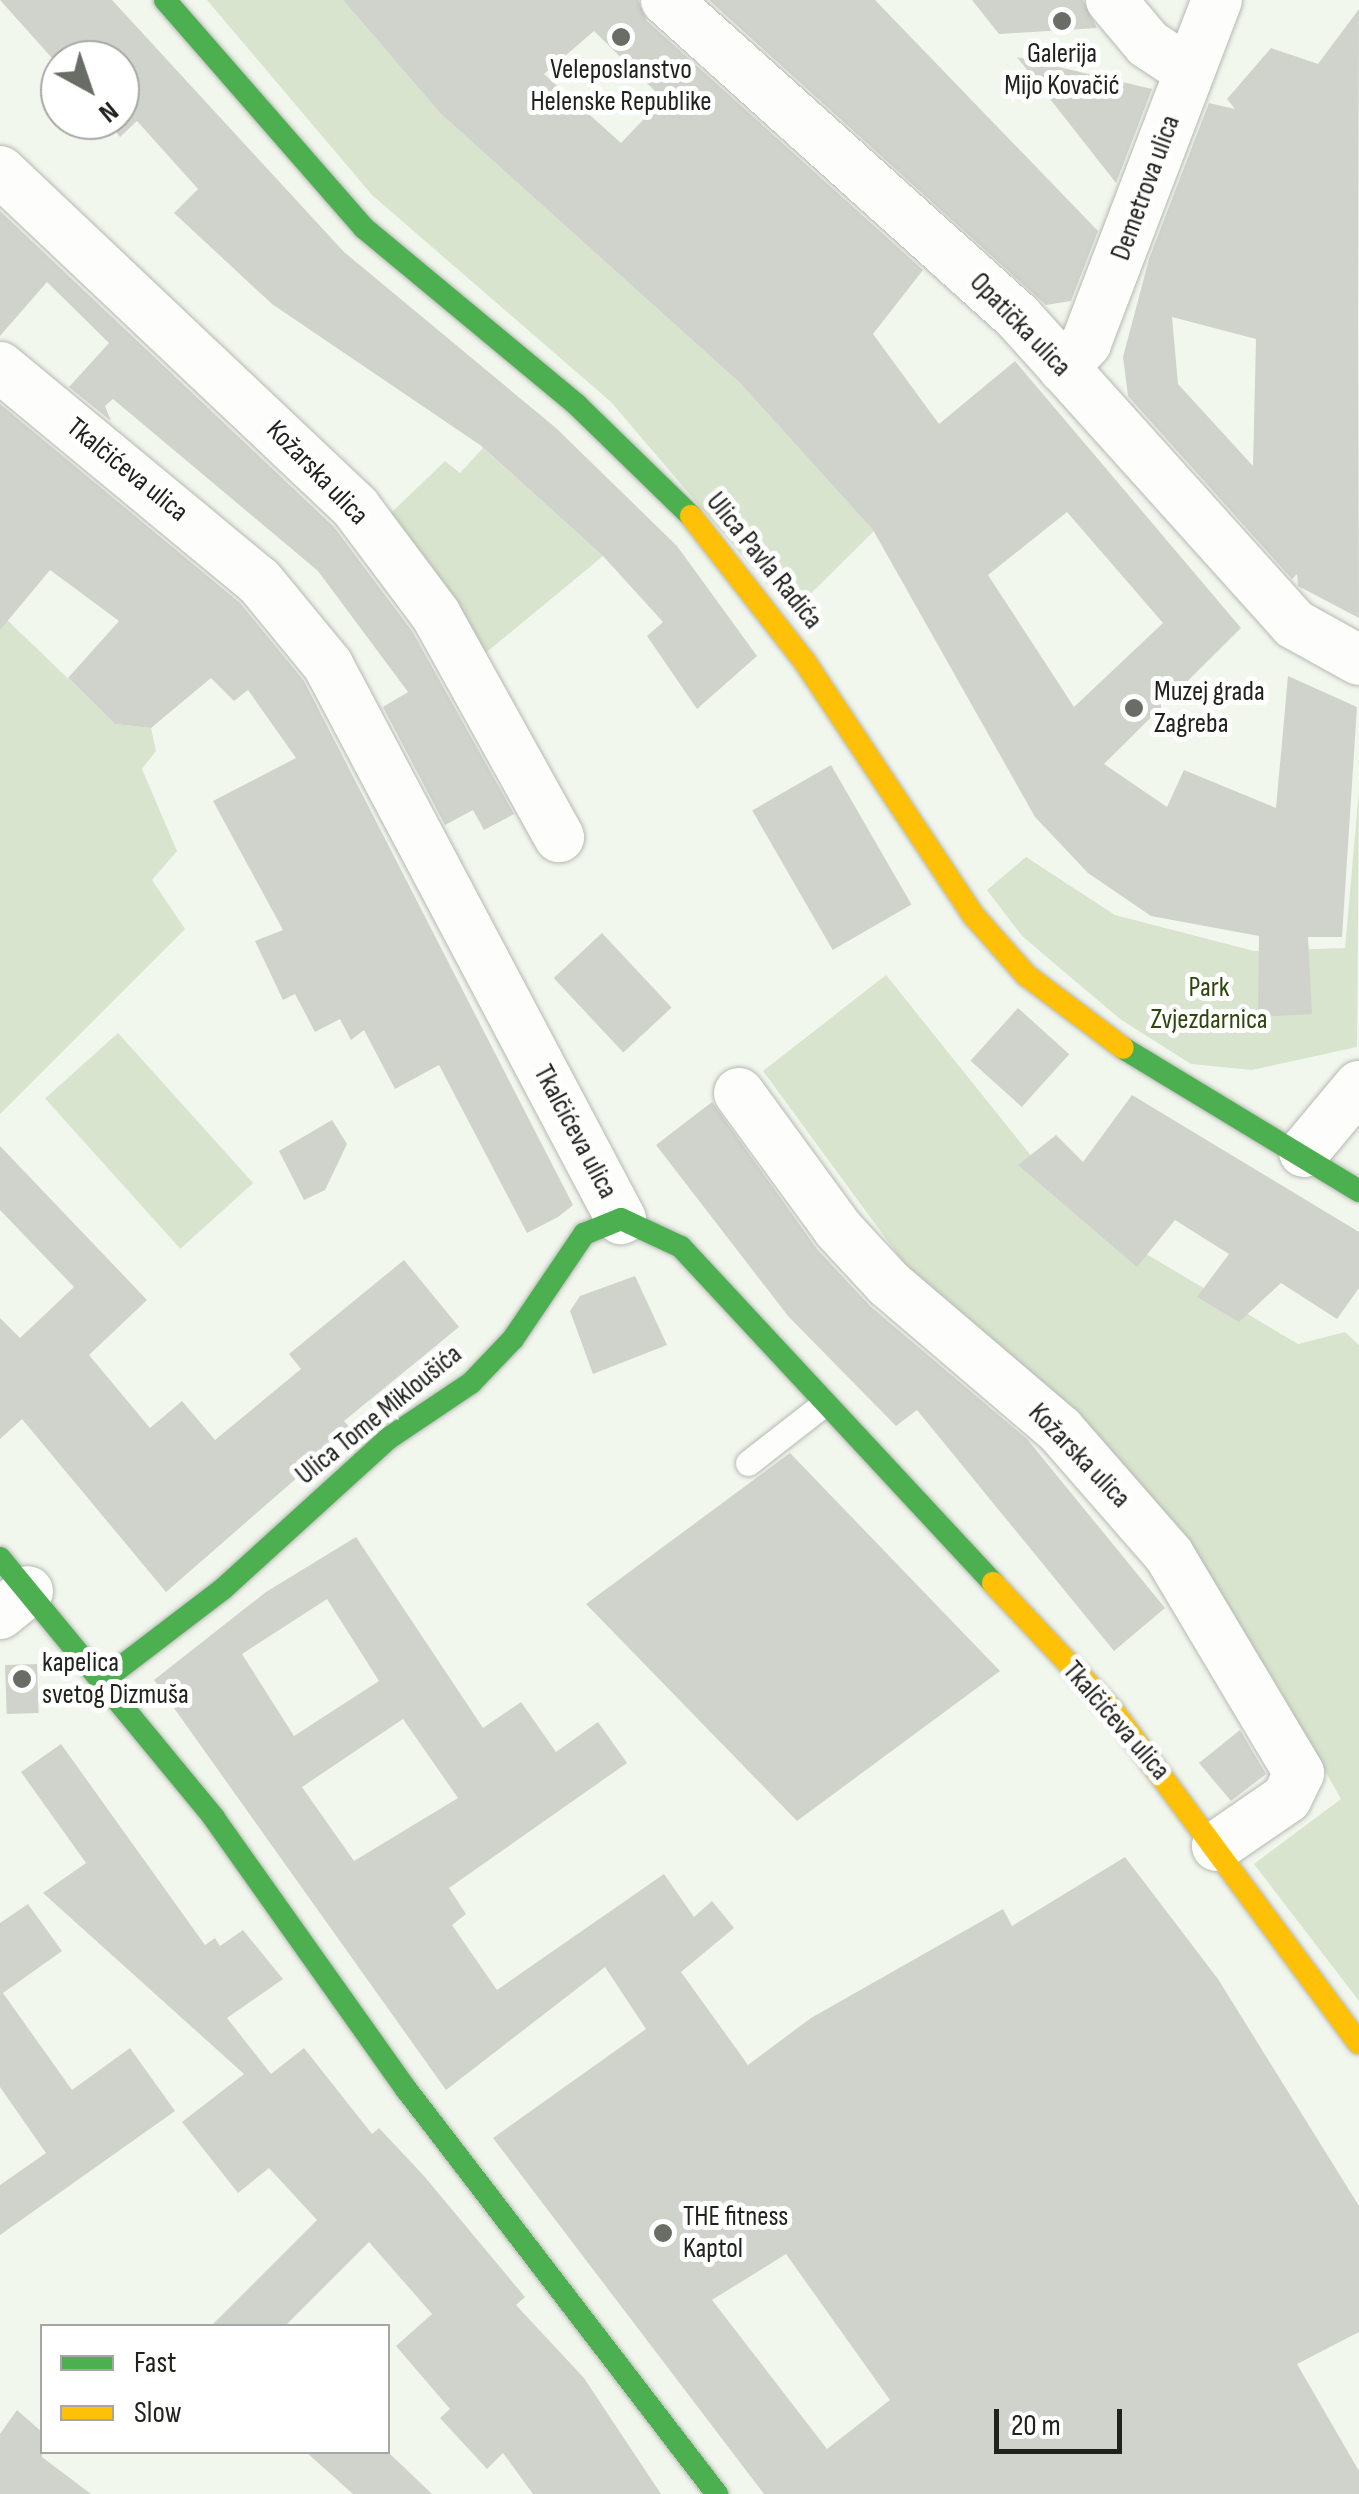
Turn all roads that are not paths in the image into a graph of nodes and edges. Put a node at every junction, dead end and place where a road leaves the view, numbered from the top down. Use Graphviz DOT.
graph roads {
  1 [pos="165,0"];
  2 [pos="666,0"];
  3 [pos="1111,0"];
  4 [pos="1217,0"];
  5 [pos="1190,72"];
  6 [pos="0,171"];
  7 [pos="0,368"];
  8 [pos="1063,368"];
  9 [pos="1359,660"];
  10 [pos="559,837"];
  11 [pos="1359,1086"];
  12 [pos="740,1093"];
  13 [pos="1304,1152"];
  14 [pos="1359,1192"];
  15 [pos="621,1220"];
  16 [pos="821,1406"];
  17 [pos="748,1462"];
  18 [pos="9,1588"];
  19 [pos="105,1679"];
  20 [pos="1217,1846"];
  21 [pos="1359,2042"];
  22 [pos="717,2494"];
  1 -- 13 [label="street, Ulica Pavla Radića"];
  2 -- 8 [label="street, Opatička ulica"];
  3 -- 5 [label="street"];
  4 -- 5 [label="street, Demetrova ulica"];
  5 -- 8 [label="street, Demetrova ulica"];
  6 -- 10 [label="street, Kožarska ulica"];
  7 -- 15 [label="street, Tkalčićeva ulica"];
  8 -- 9 [label="street, Opatička ulica"];
  11 -- 13 [label="street"];
  12 -- 20 [label="street, Kožarska ulica"];
  13 -- 14 [label="street, Ulica Pavla Radića"];
  15 -- 16 [label="street, Tkalčićeva ulica"];
  15 -- 19 [label="street, Ulica Tome Mikloušića"];
  16 -- 17 [label="lane"];
  16 -- 20 [label="street, Tkalčićeva ulica"];
  18 -- 19 [label="street"];
  19 -- 22 [label="street"];
  20 -- 21 [label="street, Tkalčićeva ulica"];
}
